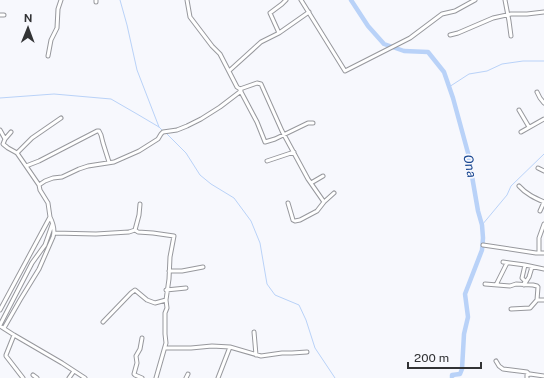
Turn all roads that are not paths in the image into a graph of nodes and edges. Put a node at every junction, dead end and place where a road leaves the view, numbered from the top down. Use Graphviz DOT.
graph roads {
  1 [pos="61,0"];
  2 [pos="187,0"];
  3 [pos="286,0"];
  4 [pos="302,0"];
  5 [pos="474,0"];
  6 [pos="505,0"];
  7 [pos="309,12"];
  8 [pos="544,12"];
  9 [pos="508,14"];
  10 [pos="0,15"];
  11 [pos="4,15"];
  12 [pos="279,33"];
  13 [pos="450,35"];
  14 [pos="511,36"];
  15 [pos="48,56"];
  16 [pos="229,71"];
  17 [pos="240,90"];
  18 [pos="537,92"];
  19 [pos="544,102"];
  20 [pos="519,110"];
  21 [pos="61,118"];
  22 [pos="543,120"];
  23 [pos="313,123"];
  24 [pos="529,127"];
  25 [pos="0,130"];
  26 [pos="11,132"];
  27 [pos="521,132"];
  28 [pos="284,134"];
  29 [pos="5,139"];
  30 [pos="2,145"];
  31 [pos="294,152"];
  32 [pos="17,153"];
  33 [pos="267,161"];
  34 [pos="109,162"];
  35 [pos="26,166"];
  36 [pos="538,168"];
  37 [pos="544,171"];
  38 [pos="323,176"];
  39 [pos="311,183"];
  40 [pos="39,186"];
  41 [pos="519,186"];
  42 [pos="334,193"];
  43 [pos="324,202"];
  44 [pos="544,202"];
  45 [pos="288,203"];
  46 [pos="140,204"];
  47 [pos="540,211"];
  48 [pos="50,217"];
  49 [pos="544,224"];
  50 [pos="52,225"];
  51 [pos="135,230"];
  52 [pos="54,233"];
  53 [pos="482,245"];
  54 [pos="539,253"];
  55 [pos="544,253"];
  56 [pos="503,262"];
  57 [pos="508,263"];
  58 [pos="525,265"];
  59 [pos="203,267"];
  60 [pos="532,267"];
  61 [pos="544,269"];
  62 [pos="169,271"];
  63 [pos="485,284"];
  64 [pos="496,285"];
  65 [pos="524,285"];
  66 [pos="186,288"];
  67 [pos="166,290"];
  68 [pos="166,300"];
  69 [pos="537,300"];
  70 [pos="544,300"];
  71 [pos="511,309"];
  72 [pos="0,310"];
  73 [pos="103,322"];
  74 [pos="0,325"];
  75 [pos="4,328"];
  76 [pos="254,332"];
  77 [pos="14,335"];
  78 [pos="142,338"];
  79 [pos="230,347"];
  80 [pos="165,348"];
  81 [pos="306,352"];
  82 [pos="256,355"];
  83 [pos="496,361"];
  84 [pos="74,371"];
  85 [pos="529,374"];
  86 [pos="33,375"];
  87 [pos="544,376"];
  88 [pos="23,378"];
  89 [pos="37,378"];
  90 [pos="69,378"];
  91 [pos="85,378"];
  92 [pos="142,378"];
  93 [pos="156,378"];
  94 [pos="218,378"];
  95 [pos="527,378"];
  1 -- 15 [label="street"];
  2 -- 16 [label="street"];
  3 -- 12 [label="street"];
  4 -- 7 [label="street"];
  5 -- 7 [label="street"];
  6 -- 9 [label="street"];
  7 -- 12 [label="street"];
  8 -- 9 [label="street"];
  9 -- 13 [label="street"];
  9 -- 14 [label="street"];
  10 -- 11 [label="street"];
  12 -- 16 [label="street"];
  16 -- 17 [label="street"];
  17 -- 28 [label="street"];
  17 -- 28 [label="street"];
  17 -- 34 [label="street"];
  18 -- 19 [label="street"];
  20 -- 24 [label="street"];
  21 -- 32 [label="street"];
  22 -- 24 [label="street"];
  23 -- 28 [label="street"];
  24 -- 27 [label="street"];
  25 -- 29 [label="street"];
  26 -- 29 [label="street"];
  28 -- 31 [label="street"];
  29 -- 30 [label="street"];
  30 -- 32 [label="street"];
  31 -- 33 [label="street"];
  31 -- 39 [label="street"];
  32 -- 35 [label="street"];
  34 -- 35 [label="street"];
  34 -- 40 [label="street"];
  35 -- 40 [label="street"];
  36 -- 37 [label="street"];
  38 -- 39 [label="street"];
  39 -- 43 [label="street"];
  40 -- 48 [label="street"];
  41 -- 44 [label="street"];
  42 -- 43 [label="street"];
  43 -- 45 [label="street"];
  44 -- 47 [label="street"];
  46 -- 51 [label="street"];
  48 -- 50 [label="street"];
  48 -- 72 [label="street"];
  49 -- 54 [label="street"];
  50 -- 52 [label="street"];
  50 -- 74 [label="street"];
  51 -- 52 [label="street"];
  51 -- 62 [label="street"];
  52 -- 75 [label="street"];
  53 -- 54 [label="street"];
  54 -- 55 [label="street"];
  56 -- 57 [label="street"];
  57 -- 58 [label="street"];
  57 -- 64 [label="street"];
  58 -- 60 [label="street"];
  58 -- 65 [label="street"];
  59 -- 62 [label="street"];
  60 -- 61 [label="street"];
  60 -- 65 [label="street"];
  62 -- 67 [label="street"];
  63 -- 64 [label="street"];
  64 -- 65 [label="street"];
  65 -- 69 [label="street"];
  66 -- 67 [label="street"];
  67 -- 68 [label="street"];
  68 -- 73 [label="street"];
  68 -- 80 [label="street"];
  69 -- 70 [label="street"];
  69 -- 71 [label="street"];
  74 -- 75 [label="street"];
  75 -- 77 [label="street"];
  76 -- 82 [label="street"];
  77 -- 84 [label="street"];
  77 -- 88 [label="street"];
  78 -- 92 [label="street"];
  79 -- 80 [label="street"];
  79 -- 82 [label="street"];
  79 -- 94 [label="street"];
  80 -- 93 [label="street"];
  81 -- 82 [label="street"];
  83 -- 85 [label="street"];
  84 -- 90 [label="street"];
  84 -- 91 [label="street"];
  85 -- 87 [label="street"];
  85 -- 95 [label="street"];
  86 -- 89 [label="street"];
}
